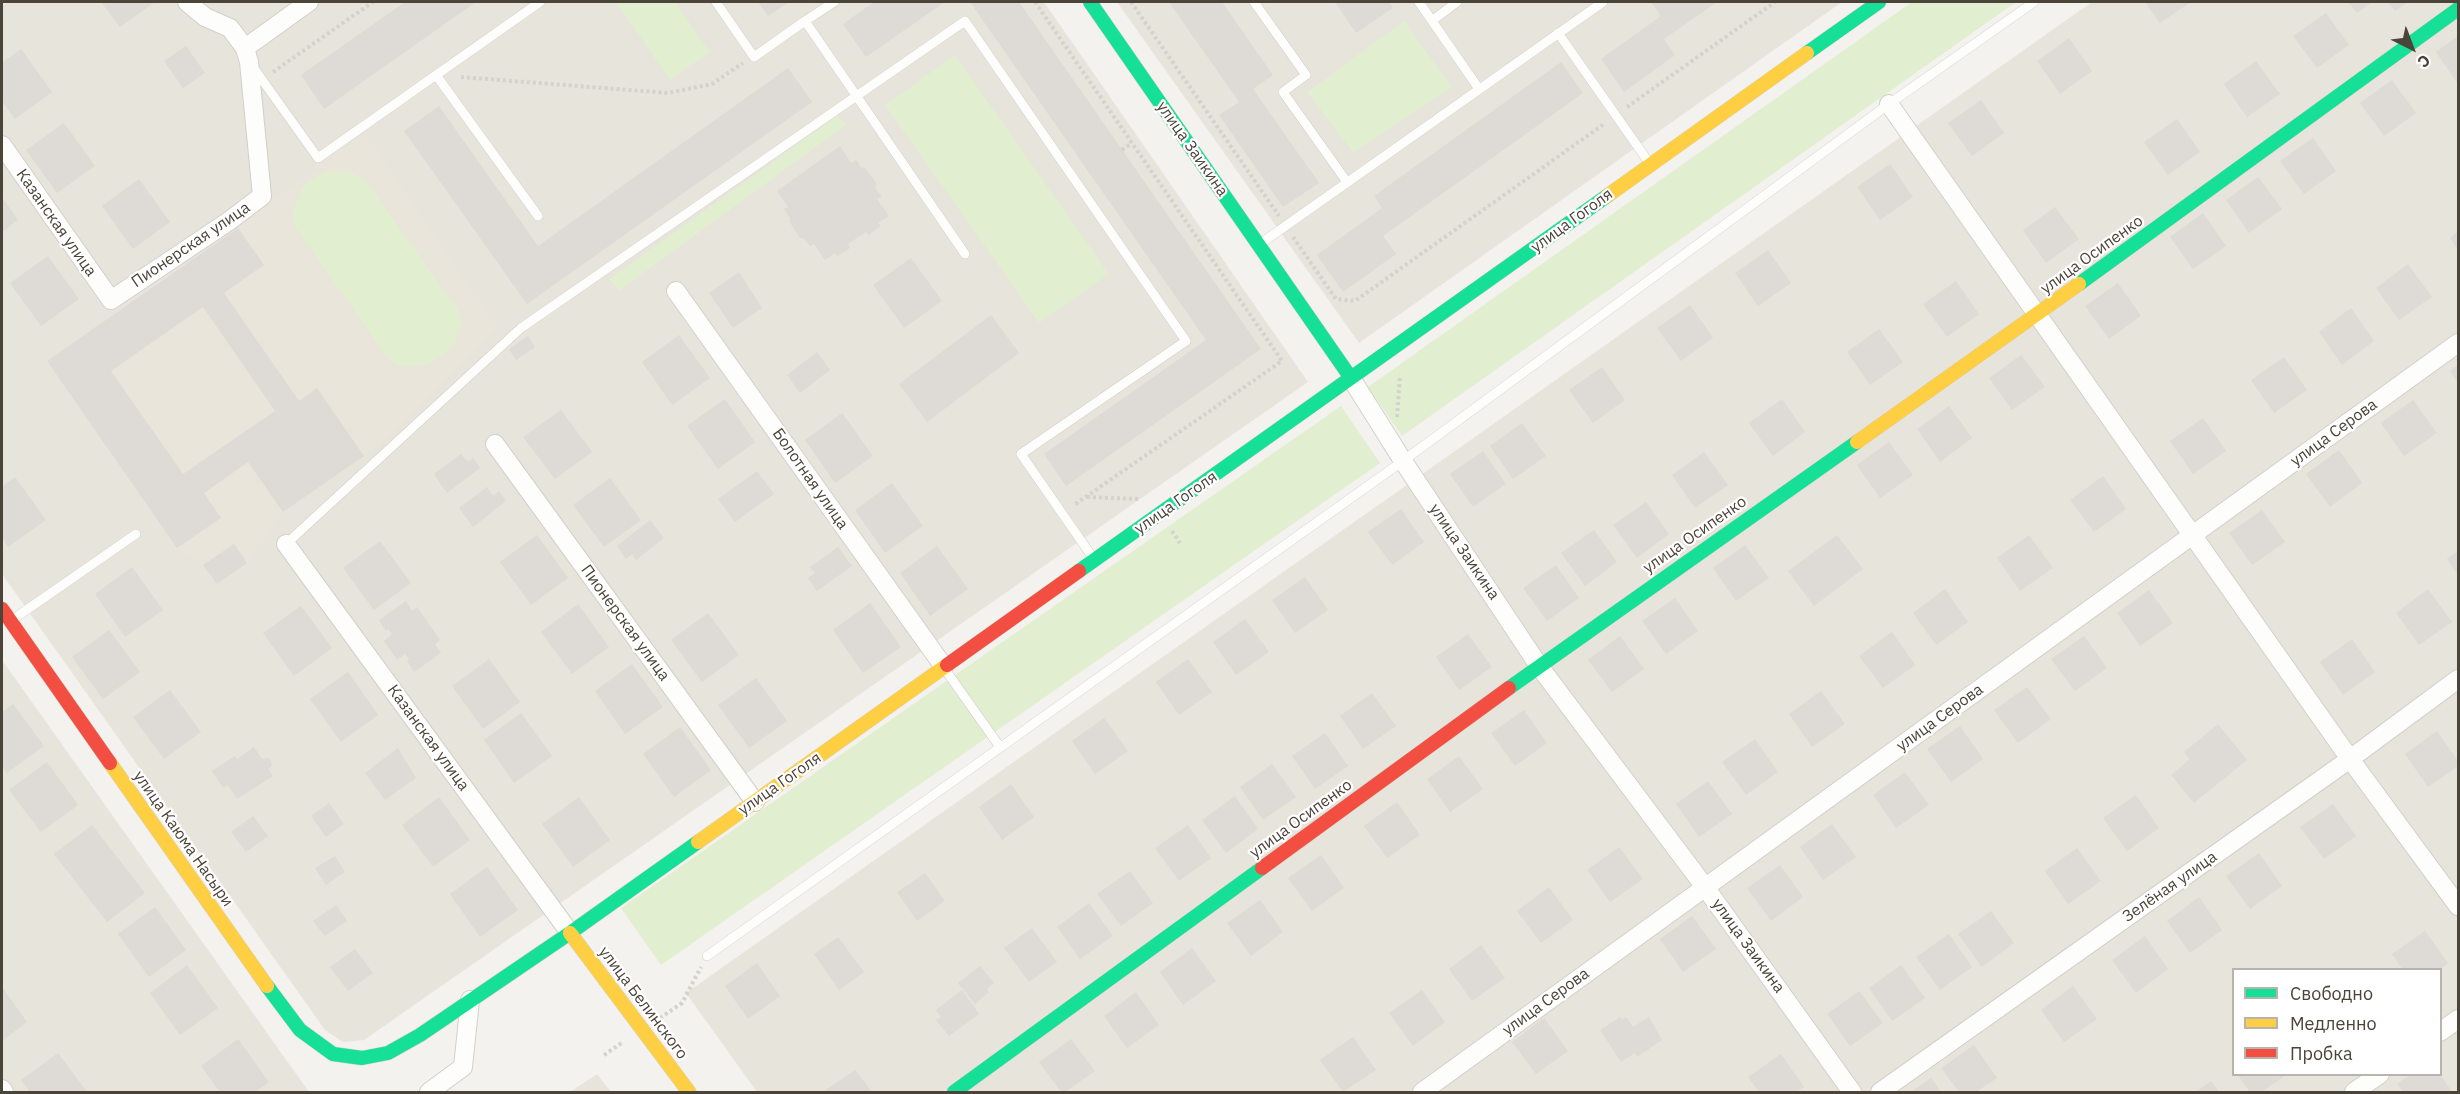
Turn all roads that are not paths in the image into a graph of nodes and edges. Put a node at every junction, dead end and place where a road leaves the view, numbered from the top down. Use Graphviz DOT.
graph roads {
  1 [pos="187,2"];
  2 [pos="309,2"];
  3 [pos="540,2"];
  4 [pos="716,2"];
  5 [pos="834,2"];
  6 [pos="1090,2"];
  7 [pos="1254,2"];
  8 [pos="1419,2"];
  9 [pos="1457,2"];
  10 [pos="1603,2"];
  11 [pos="1879,2"];
  12 [pos="2034,2"];
  13 [pos="2458,9"];
  14 [pos="1433,20"];
  15 [pos="805,21"];
  16 [pos="1558,33"];
  17 [pos="247,55"];
  18 [pos="436,75"];
  19 [pos="1479,89"];
  20 [pos="856,96"];
  21 [pos="1889,104"];
  22 [pos="2,145"];
  23 [pos="1650,164"];
  24 [pos="1347,182"];
  25 [pos="538,216"];
  26 [pos="1258,246"];
  27 [pos="965,254"];
  28 [pos="676,291"];
  29 [pos="111,300"];
  30 [pos="2038,314"];
  31 [pos="2458,343"];
  32 [pos="1351,378"];
  33 [pos="495,444"];
  34 [pos="1403,461"];
  35 [pos="136,534"];
  36 [pos="2192,536"];
  37 [pos="286,544"];
  38 [pos="1095,560"];
  39 [pos="4,620"];
  40 [pos="1539,666"];
  41 [pos="944,667"];
  42 [pos="2458,679"];
  43 [pos="1000,747"];
  44 [pos="2350,759"];
  45 [pos="755,802"];
  46 [pos="1705,887"];
  47 [pos="2458,906"];
  48 [pos="570,933"];
  49 [pos="707,956"];
  50 [pos="470,999"];
  51 [pos="2458,1019"];
  52 [pos="2442,1031"];
  53 [pos="362,1058"];
  54 [pos="2377,1076"];
  55 [pos="429,1092"];
  56 [pos="688,1092"];
  57 [pos="954,1092"];
  58 [pos="1422,1092"];
  59 [pos="1852,1092"];
  60 [pos="1880,1092"];
  61 [pos="2354,1092"];
  1 -- 17 [label="street"];
  2 -- 17 [label="street"];
  3 -- 18 [label="lane"];
  4 -- 15 [label="lane"];
  5 -- 15 [label="lane"];
  6 -- 26 [label="street, улица Заикина"];
  7 -- 24 [label="lane"];
  8 -- 14 [label="lane"];
  9 -- 14 [label="lane"];
  10 -- 16 [label="lane"];
  11 -- 23 [label="street, улица Гоголя"];
  12 -- 21 [label="lane"];
  13 -- 30 [label="street, улица Осипенко"];
  14 -- 19 [label="lane"];
  15 -- 20 [label="lane"];
  16 -- 19 [label="lane"];
  16 -- 23 [label="lane"];
  17 -- 18 [label="lane"];
  17 -- 29 [label="street, Пионерская улица"];
  18 -- 25 [label="lane"];
  19 -- 24 [label="lane"];
  20 -- 27 [label="lane"];
  20 -- 37 [label="lane"];
  20 -- 38 [label="lane"];
  21 -- 30 [label="street"];
  21 -- 34 [label="lane"];
  22 -- 29 [label="street, Казанская улица"];
  23 -- 32 [label="street, улица Гоголя"];
  24 -- 26 [label="lane"];
  26 -- 32 [label="street, улица Заикина"];
  28 -- 41 [label="street, Болотная улица"];
  30 -- 36 [label="street"];
  30 -- 40 [label="street, улица Осипенко"];
  31 -- 36 [label="street, улица Серова"];
  32 -- 34 [label="street, улица Заикина"];
  32 -- 38 [label="street, улица Гоголя"];
  33 -- 45 [label="street, Пионерская улица"];
  34 -- 40 [label="street, улица Заикина"];
  34 -- 43 [label="lane"];
  35 -- 39 [label="lane"];
  36 -- 44 [label="street"];
  36 -- 46 [label="street, улица Серова"];
  37 -- 48 [label="street, Казанская улица"];
  38 -- 41 [label="street, улица Гоголя"];
  39 -- 53 [label="street, улица Каюма Насыри"];
  40 -- 46 [label="street, улица Заикина"];
  40 -- 57 [label="street, улица Осипенко"];
  41 -- 43 [label="lane"];
  41 -- 45 [label="street, улица Гоголя"];
  42 -- 44 [label="street, Зелёная улица"];
  43 -- 49 [label="lane"];
  44 -- 47 [label="street"];
  44 -- 60 [label="street, Зелёная улица"];
  45 -- 48 [label="street, улица Гоголя"];
  46 -- 58 [label="street, улица Серова"];
  46 -- 59 [label="street, улица Заикина"];
  48 -- 50 [label="street, улица Гоголя"];
  48 -- 56 [label="street, улица Белинского"];
  50 -- 53 [label="street, улица Гоголя"];
  50 -- 55 [label="street"];
  51 -- 52 [label="street"];
  54 -- 61 [label="street"];
}
